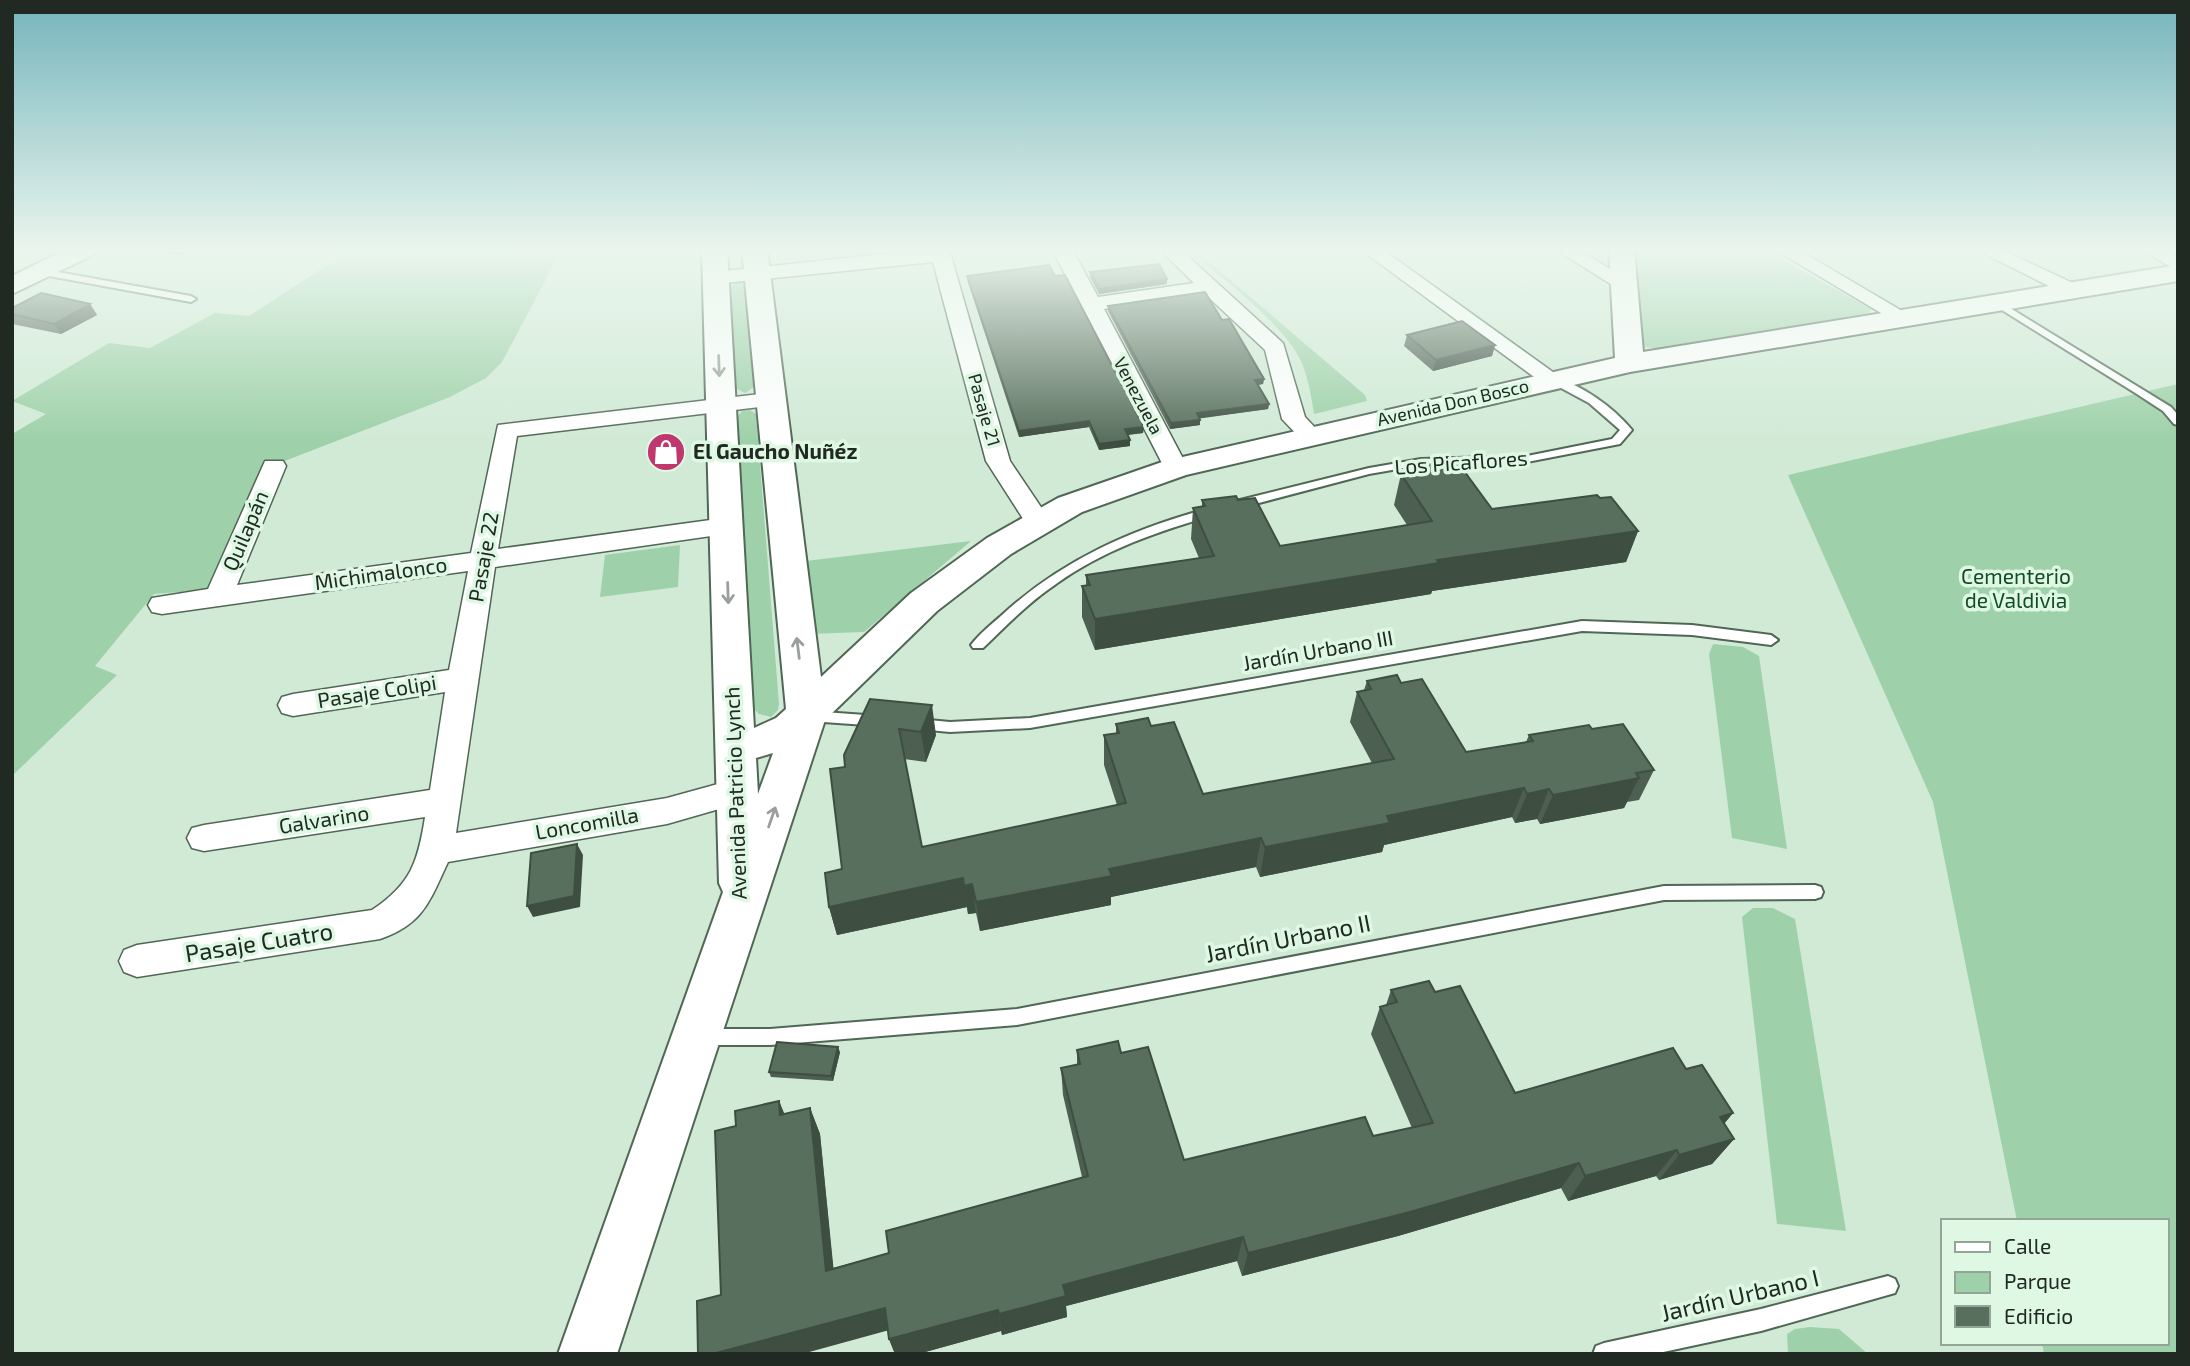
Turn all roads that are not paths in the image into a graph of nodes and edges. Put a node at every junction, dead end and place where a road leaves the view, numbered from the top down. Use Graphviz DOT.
graph roads {
  1 [pos="716,313"];
  2 [pos="760,313"];
  3 [pos="957,313"];
  4 [pos="1094,313"];
  5 [pos="1238,313"];
  6 [pos="1459,313"];
  7 [pos="1626,313"];
  8 [pos="1894,313"];
  9 [pos="1936,313"];
  10 [pos="2013,313"];
  11 [pos="1903,318"];
  12 [pos="1630,363"];
  13 [pos="1553,380"];
  14 [pos="769,400"];
  15 [pos="720,407"];
  16 [pos="2178,422"];
  17 [pos="1311,436"];
  18 [pos="274,466"];
  19 [pos="1176,468"];
  20 [pos="1038,522"];
  21 [pos="725,526"];
  22 [pos="483,560"];
  23 [pos="218,597"];
  24 [pos="162,605"];
  25 [pos="1771,640"];
  26 [pos="978,645"];
  27 [pos="462,678"];
  28 [pos="293,705"];
  29 [pos="806,716"];
  30 [pos="734,748"];
  31 [pos="736,792"];
  32 [pos="444,801"];
  33 [pos="204,838"];
  34 [pos="437,850"];
  35 [pos="1815,892"];
  36 [pos="742,905"];
  37 [pos="380,924"];
  38 [pos="137,961"];
  39 [pos="697,1037"];
  40 [pos="1888,1286"];
  41 [pos="587,1354"];
  42 [pos="1604,1354"];
  1 -- 15 [label="main road, Avenida Patricio Lynch, one-way"];
  2 -- 14 [label="main road"];
  3 -- 20 [label="street, Pasaje 21"];
  4 -- 19 [label="street, Venezuela"];
  5 -- 17 [label="street"];
  6 -- 13 [label="street, Los Picaflores"];
  7 -- 12 [label="main road"];
  8 -- 11 [label="street"];
  9 -- 11 [label="main road, Avenida Don Bosco"];
  10 -- 16 [label="lane"];
  11 -- 12 [label="main road, Avenida Don Bosco"];
  12 -- 13 [label="main road, Avenida Don Bosco"];
  13 -- 17 [label="main road, Avenida Don Bosco"];
  13 -- 26 [label="lane, Los Picaflores"];
  14 -- 15 [label="street, Pasaje 22"];
  29 -- 14 [label="main road, one-way"];
  15 -- 21 [label="main road, Avenida Patricio Lynch"];
  15 -- 22 [label="street, Pasaje 22"];
  17 -- 19 [label="main road, Avenida Don Bosco"];
  18 -- 23 [label="street, Quilapán"];
  19 -- 20 [label="main road, Avenida Don Bosco"];
  20 -- 29 [label="main road, Avenida Don Bosco"];
  21 -- 22 [label="street, Michimalonco"];
  21 -- 30 [label="main road, Avenida Patricio Lynch, one-way"];
  22 -- 23 [label="street, Michimalonco"];
  22 -- 27 [label="street, Pasaje 22"];
  23 -- 24 [label="street, Michimalonco"];
  25 -- 29 [label="lane, Jardín Urbano III"];
  27 -- 28 [label="street, Pasaje Colipi"];
  27 -- 32 [label="street, Pasaje 22"];
  29 -- 30 [label="main road, Avenida Don Bosco"];
  36 -- 29 [label="main road, Avenida Don Bosco, one-way"];
  30 -- 31 [label="main road, Avenida Patricio Lynch"];
  31 -- 34 [label="street, Loncomilla"];
  31 -- 36 [label="main road, Avenida Patricio Lynch"];
  32 -- 33 [label="street, Galvarino"];
  32 -- 34 [label="street, Pasaje 22"];
  34 -- 37 [label="street, Pasaje 22"];
  35 -- 39 [label="lane, Jardín Urbano II"];
  36 -- 39 [label="main road, Avenida Patricio Lynch"];
  37 -- 38 [label="street, Pasaje Cuatro"];
  39 -- 41 [label="main road, Avenida Patricio Lynch"];
  40 -- 42 [label="lane, Jardín Urbano I"];
}
